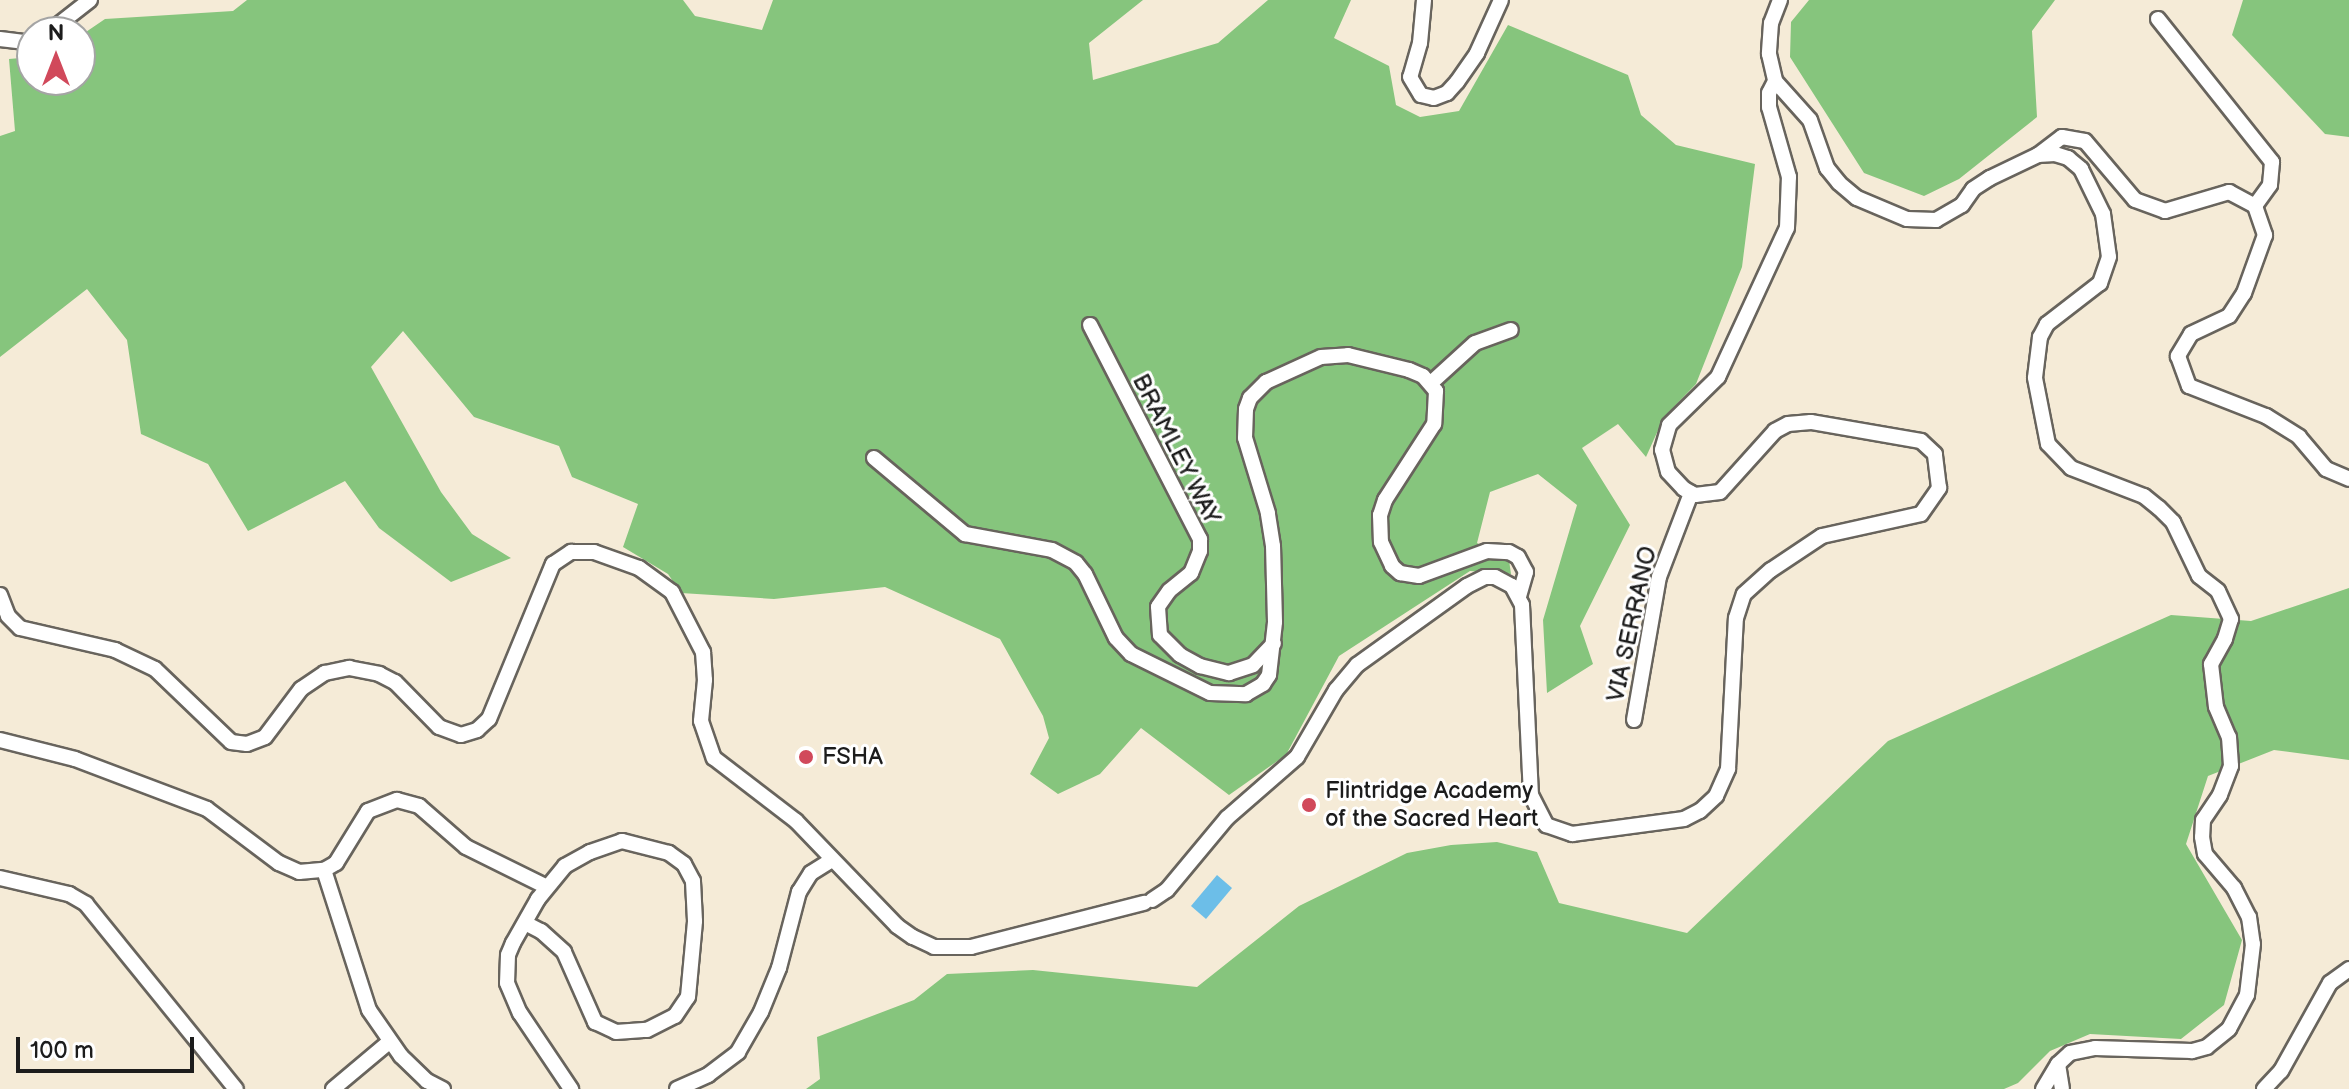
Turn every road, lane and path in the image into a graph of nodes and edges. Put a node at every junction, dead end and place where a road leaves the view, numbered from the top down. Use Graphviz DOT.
graph roads {
  1 [pos="90,0"];
  2 [pos="1424,0"];
  3 [pos="1501,0"];
  4 [pos="1780,0"];
  5 [pos="70,16"];
  6 [pos="2158,19"];
  7 [pos="1775,81"];
  8 [pos="2038,155"];
  9 [pos="2255,206"];
  10 [pos="1090,325"];
  11 [pos="1511,330"];
  12 [pos="1431,383"];
  13 [pos="874,458"];
  14 [pos="2349,479"];
  15 [pos="1691,493"];
  16 [pos="0,595"];
  17 [pos="1519,596"];
  18 [pos="1275,643"];
  19 [pos="1634,720"];
  20 [pos="0,740"];
  21 [pos="832,860"];
  22 [pos="324,870"];
  23 [pos="0,878"];
  24 [pos="547,887"];
  25 [pos="525,923"];
  26 [pos="2349,969"];
  27 [pos="389,1042"];
  28 [pos="2058,1064"];
  29 [pos="236,1089"];
  30 [pos="333,1089"];
  31 [pos="443,1089"];
  32 [pos="571,1089"];
  33 [pos="677,1089"];
  34 [pos="2043,1089"];
  35 [pos="2062,1089"];
  36 [pos="2264,1089"];
  1 -- 5 [label="street"];
  2 -- 3 [label="street"];
  4 -- 7 [label="street"];
  6 -- 9 [label="street"];
  7 -- 8 [label="street"];
  7 -- 15 [label="street"];
  8 -- 9 [label="street"];
  8 -- 28 [label="street"];
  9 -- 14 [label="street"];
  10 -- 18 [label="street, BRAMLEY WAY"];
  11 -- 12 [label="street"];
  12 -- 17 [label="street"];
  12 -- 18 [label="street"];
  13 -- 18 [label="street"];
  15 -- 17 [label="street"];
  15 -- 19 [label="street, VIA SERRANO"];
  16 -- 21 [label="street"];
  17 -- 21 [label="street"];
  20 -- 22 [label="street"];
  21 -- 33 [label="street"];
  22 -- 24 [label="street"];
  22 -- 27 [label="street"];
  23 -- 29 [label="street"];
  24 -- 25 [label="street"];
  24 -- 25 [label="street"];
  25 -- 32 [label="street"];
  26 -- 36 [label="street"];
  27 -- 30 [label="street"];
  27 -- 31 [label="street"];
  28 -- 34 [label="street"];
  28 -- 35 [label="street"];
}
